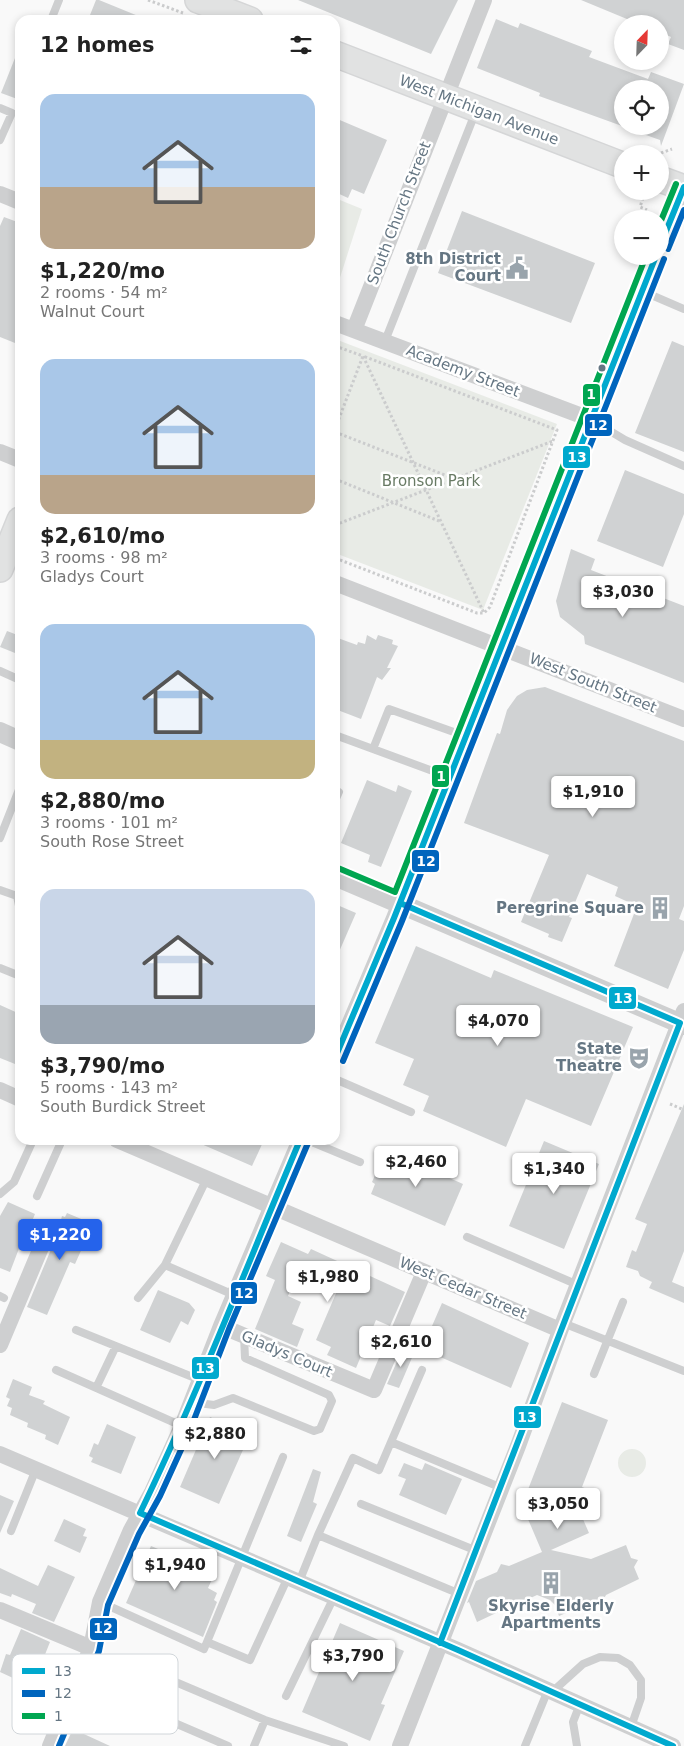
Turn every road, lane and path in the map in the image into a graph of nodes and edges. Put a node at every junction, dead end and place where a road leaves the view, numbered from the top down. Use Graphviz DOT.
graph roads {
  1 [pos="59,0"];
  2 [pos="148,0"];
  3 [pos="484,0"];
  4 [pos="210,9"];
  5 [pos="53,15"];
  6 [pos="232,15"];
  7 [pos="340,56"];
  8 [pos="445,97"];
  9 [pos="0,108"];
  10 [pos="477,109"];
  11 [pos="0,140"];
  12 [pos="672,149"];
  13 [pos="669,150"];
  14 [pos="614,162"];
  15 [pos="669,182"];
  16 [pos="684,188"];
  17 [pos="0,194"];
  18 [pos="15,200"];
  19 [pos="643,200"];
  20 [pos="647,210"];
  21 [pos="669,224"];
  22 [pos="652,265"];
  23 [pos="642,291"];
  24 [pos="684,309"];
  25 [pos="340,325"];
  26 [pos="354,330"];
  27 [pos="384,342"];
  28 [pos="340,348"];
  29 [pos="363,356"];
  30 [pos="340,418"];
  31 [pos="590,419"];
  32 [pos="340,433"];
  33 [pos="553,440"];
  34 [pos="0,452"];
  35 [pos="15,458"];
  36 [pos="412,462"];
  37 [pos="684,466"];
  38 [pos="455,479"];
  39 [pos="340,481"];
  40 [pos="425,490"];
  41 [pos="395,503"];
  42 [pos="440,521"];
  43 [pos="340,523"];
  44 [pos="15,532"];
  45 [pos="340,560"];
  46 [pos="0,569"];
  47 [pos="340,585"];
  48 [pos="484,613"];
  49 [pos="500,647"];
  50 [pos="0,671"];
  51 [pos="15,678"];
  52 [pos="684,719"];
  53 [pos="0,732"];
  54 [pos="465,736"];
  55 [pos="340,737"];
  56 [pos="15,739"];
  57 [pos="373,749"];
  58 [pos="449,777"];
  59 [pos="15,800"];
  60 [pos="0,838"];
  61 [pos="340,878"];
  62 [pos="0,890"];
  63 [pos="15,892"];
  64 [pos="400,903"];
  65 [pos="0,968"];
  66 [pos="15,974"];
  67 [pos="683,1020"];
  68 [pos="340,1046"];
  69 [pos="340,1081"];
  70 [pos="0,1090"];
  71 [pos="15,1097"];
  72 [pos="670,1104"];
  73 [pos="684,1110"];
  74 [pos="411,1112"];
  75 [pos="31,1145"];
  76 [pos="60,1145"];
  77 [pos="132,1145"];
  78 [pos="298,1145"];
  79 [pos="319,1145"];
  80 [pos="360,1162"];
  81 [pos="207,1178"];
  82 [pos="0,1194"];
  83 [pos="38,1196"];
  84 [pos="273,1205"];
  85 [pos="48,1231"];
  86 [pos="467,1238"];
  87 [pos="165,1265"];
  88 [pos="424,1272"];
  89 [pos="578,1285"];
  90 [pos="234,1295"];
  91 [pos="138,1298"];
  92 [pos="623,1302"];
  93 [pos="221,1326"];
  94 [pos="562,1327"];
  95 [pos="76,1330"];
  96 [pos="244,1336"];
  97 [pos="608,1340"];
  98 [pos="0,1345"];
  99 [pos="116,1346"];
  100 [pos="56,1370"];
  101 [pos="422,1370"];
  102 [pos="684,1371"];
  103 [pos="594,1374"];
  104 [pos="200,1380"];
  105 [pos="96,1388"];
  106 [pos="191,1402"];
  107 [pos="182,1426"];
  108 [pos="391,1442"];
  109 [pos="0,1454"];
  110 [pos="283,1457"];
  111 [pos="36,1469"];
  112 [pos="502,1488"];
  113 [pos="361,1504"];
  114 [pos="140,1513"];
  115 [pos="11,1531"];
  116 [pos="318,1535"];
  117 [pos="477,1551"];
  118 [pos="241,1556"];
  119 [pos="294,1579"];
  120 [pos="460,1594"];
  121 [pos="334,1596"];
  122 [pos="100,1602"];
  123 [pos="0,1610"];
  124 [pos="207,1642"];
  125 [pos="440,1643"];
  126 [pos="91,1648"];
  127 [pos="89,1654"];
  128 [pos="178,1683"];
  129 [pos="550,1691"];
  130 [pos="286,1696"];
  131 [pos="580,1704"];
  132 [pos="265,1720"];
  133 [pos="178,1724"];
  134 [pos="631,1727"];
  135 [pos="55,1734"];
  136 [pos="50,1746"];
  137 [pos="228,1746"];
  138 [pos="254,1746"];
  139 [pos="344,1746"];
  140 [pos="400,1746"];
  141 [pos="525,1746"];
  142 [pos="577,1746"];
  143 [pos="673,1746"];
  1 -- 5 [label="lane"];
  2 -- 4 [label="path"];
  3 -- 8 [label="street, South Church Street"];
  4 -- 6 [label="main road"];
  7 -- 8 [label="main road, West Michigan Avenue"];
  8 -- 10 [label="main road, West Michigan Avenue"];
  8 -- 26 [label="street, South Church Street"];
  9 -- 11 [label="lane"];
  10 -- 14 [label="main road, West Michigan Avenue"];
  10 -- 27 [label="lane"];
  12 -- 13 [label="path"];
  15 -- 16 [label="main road"];
  16 -- 21 [label="street"];
  17 -- 18 [label="street"];
  19 -- 20 [label="path"];
  22 -- 23 [label="street"];
  23 -- 24 [label="lane"];
  23 -- 31 [label="street"];
  25 -- 26 [label="street, Academy Street"];
  26 -- 27 [label="street, Academy Street"];
  27 -- 31 [label="street, Academy Street"];
  28 -- 29 [label="path"];
  29 -- 30 [label="path"];
  29 -- 33 [label="path"];
  29 -- 36 [label="path"];
  31 -- 37 [label="lane"];
  31 -- 49 [label="street"];
  32 -- 36 [label="path"];
  33 -- 38 [label="path"];
  33 -- 48 [label="path"];
  34 -- 35 [label="street"];
  36 -- 38 [label="path"];
  36 -- 40 [label="path"];
  38 -- 40 [label="path"];
  39 -- 41 [label="path"];
  40 -- 41 [label="path"];
  40 -- 42 [label="path"];
  41 -- 42 [label="path"];
  41 -- 43 [label="path"];
  42 -- 48 [label="path"];
  44 -- 46 [label="main road"];
  45 -- 48 [label="path"];
  47 -- 49 [label="street, West South Street"];
  49 -- 52 [label="street, West South Street"];
  49 -- 54 [label="street"];
  50 -- 51 [label="lane"];
  53 -- 56 [label="street"];
  54 -- 57 [label="lane"];
  54 -- 58 [label="street"];
  55 -- 57 [label="lane"];
  57 -- 58 [label="lane"];
  58 -- 64 [label="street"];
  59 -- 60 [label="lane"];
  61 -- 64 [label="street"];
  62 -- 63 [label="lane"];
  64 -- 67 [label="street"];
  64 -- 68 [label="street"];
  65 -- 66 [label="lane"];
  67 -- 89 [label="street"];
  69 -- 74 [label="lane"];
  70 -- 71 [label="street"];
  72 -- 73 [label="path"];
  75 -- 82 [label="lane"];
  76 -- 83 [label="lane"];
  77 -- 81 [label="street, West Cedar Street"];
  78 -- 84 [label="street"];
  79 -- 80 [label="lane"];
  81 -- 84 [label="street, West Cedar Street"];
  81 -- 87 [label="lane"];
  84 -- 88 [label="street, West Cedar Street"];
  84 -- 90 [label="street"];
  85 -- 98 [label="street"];
  86 -- 89 [label="lane"];
  87 -- 90 [label="lane"];
  87 -- 91 [label="lane"];
  88 -- 94 [label="street, West Cedar Street"];
  88 -- 96 [label="street, Gladys Court"];
  89 -- 94 [label="street"];
  90 -- 93 [label="street"];
  92 -- 97 [label="lane"];
  93 -- 96 [label="street, Gladys Court"];
  93 -- 104 [label="street"];
  94 -- 97 [label="lane"];
  94 -- 112 [label="street"];
  95 -- 99 [label="lane"];
  96 -- 106 [label="lane"];
  97 -- 102 [label="lane"];
  97 -- 103 [label="lane"];
  99 -- 104 [label="lane"];
  99 -- 105 [label="lane"];
  100 -- 105 [label="lane"];
  101 -- 108 [label="lane"];
  104 -- 106 [label="street"];
  105 -- 107 [label="lane"];
  106 -- 107 [label="street"];
  107 -- 114 [label="street"];
  108 -- 112 [label="lane"];
  108 -- 116 [label="lane"];
  109 -- 111 [label="street"];
  110 -- 118 [label="lane"];
  111 -- 114 [label="street"];
  111 -- 115 [label="lane"];
  112 -- 117 [label="street"];
  113 -- 117 [label="lane"];
  114 -- 118 [label="street"];
  114 -- 122 [label="street"];
  116 -- 119 [label="lane"];
  116 -- 120 [label="lane"];
  117 -- 120 [label="street"];
  118 -- 119 [label="street"];
  118 -- 124 [label="lane"];
  119 -- 121 [label="street"];
  119 -- 124 [label="lane"];
  120 -- 125 [label="street"];
  121 -- 125 [label="street"];
  121 -- 130 [label="lane"];
  122 -- 124 [label="lane"];
  122 -- 126 [label="street"];
  123 -- 126 [label="street"];
  125 -- 129 [label="street"];
  125 -- 140 [label="street"];
  126 -- 127 [label="street"];
  128 -- 132 [label="lane"];
  129 -- 131 [label="street"];
  129 -- 134 [label="lane"];
  129 -- 141 [label="lane"];
  131 -- 134 [label="street"];
  131 -- 142 [label="lane"];
  132 -- 138 [label="lane"];
  132 -- 139 [label="lane"];
  133 -- 137 [label="lane"];
  134 -- 143 [label="street"];
  135 -- 136 [label="street"];
}
